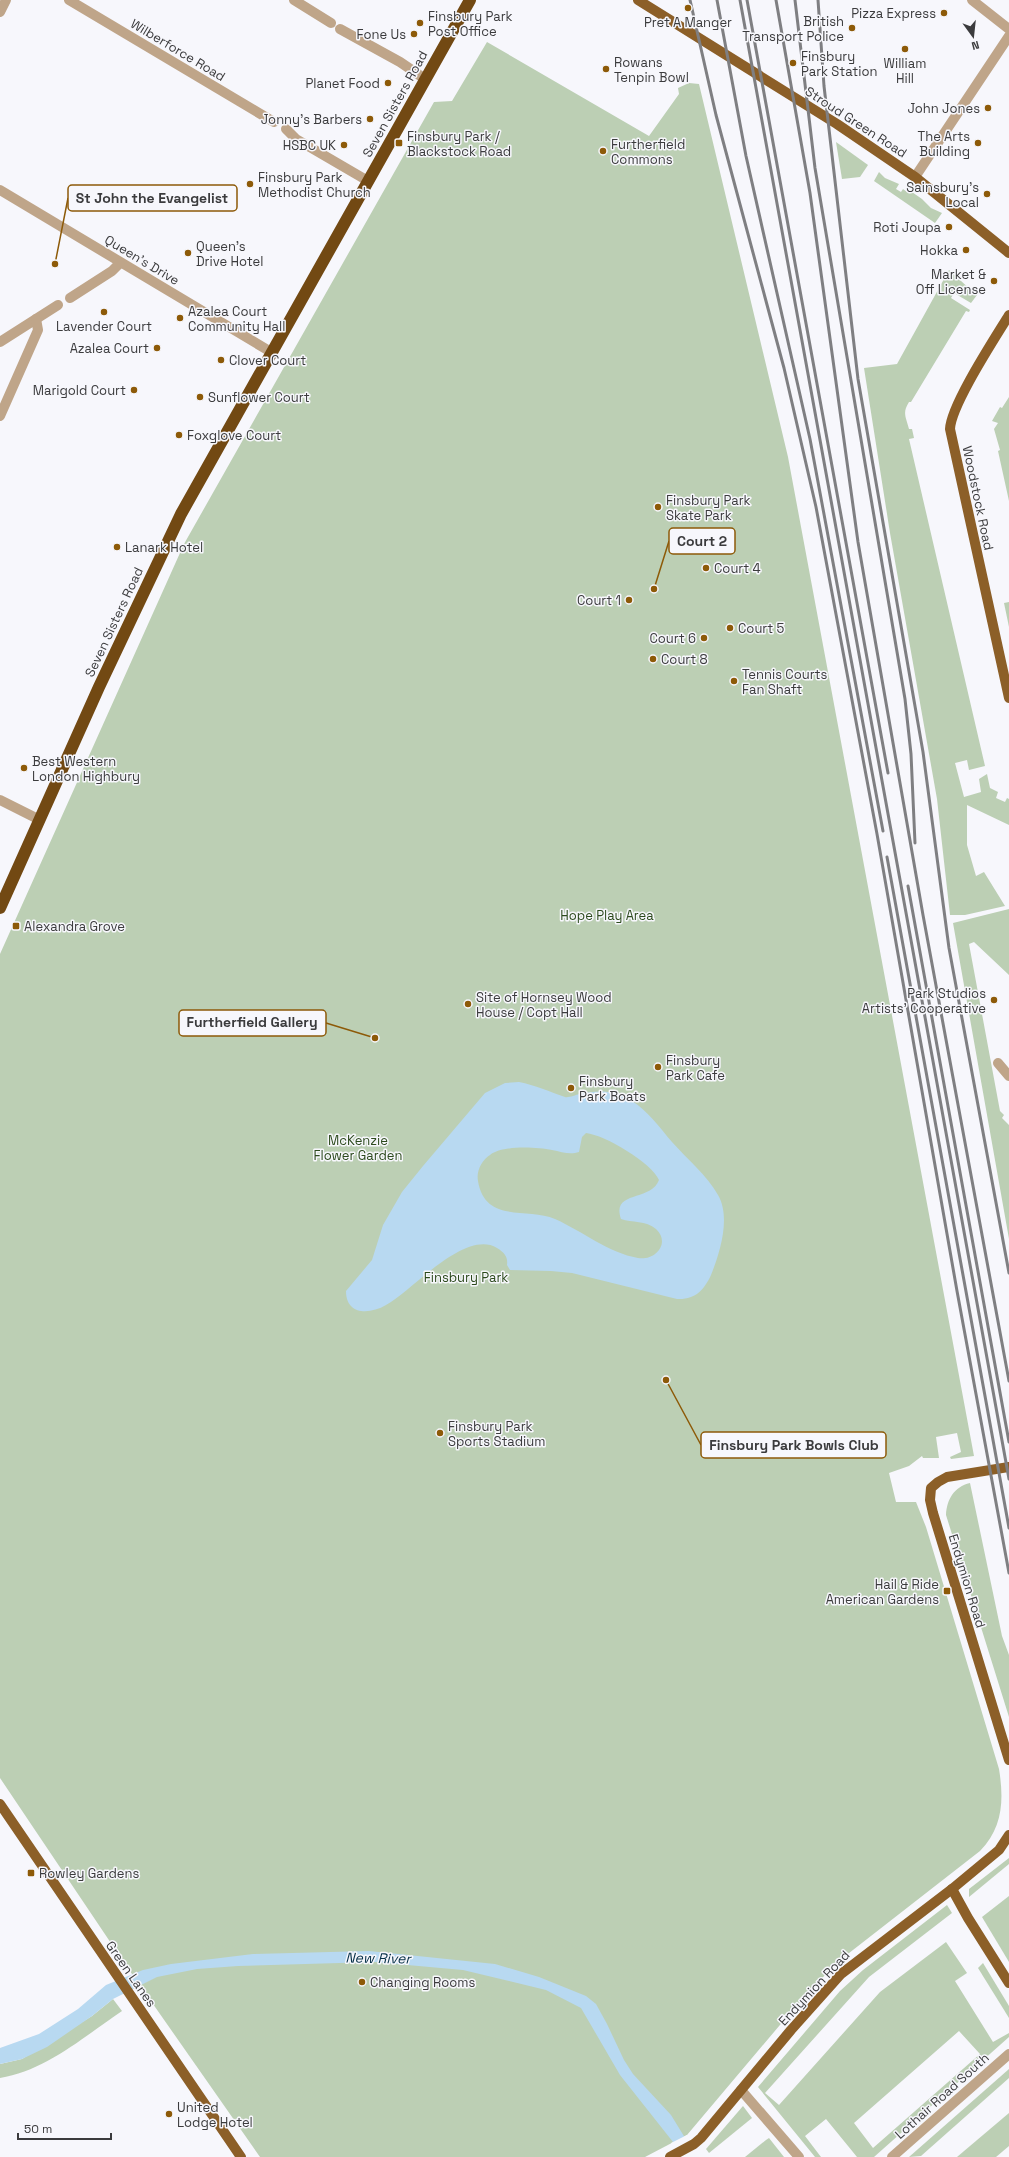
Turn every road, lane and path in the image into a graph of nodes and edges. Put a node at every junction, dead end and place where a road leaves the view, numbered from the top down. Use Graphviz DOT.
graph roads {
  1 [pos="6,0"];
  2 [pos="69,0"];
  3 [pos="294,0"];
  4 [pos="470,0"];
  5 [pos="638,0"];
  6 [pos="972,0"];
  7 [pos="0,12"];
  8 [pos="1009,29"];
  9 [pos="1009,36"];
  10 [pos="425,79"];
  11 [pos="274,122"];
  12 [pos="286,129"];
  13 [pos="915,177"];
  14 [pos="368,181"];
  15 [pos="0,191"];
  16 [pos="1009,253"];
  17 [pos="120,262"];
  18 [pos="70,298"];
  19 [pos="58,305"];
  20 [pos="1009,315"];
  21 [pos="36,319"];
  22 [pos="0,342"];
  23 [pos="271,352"];
  24 [pos="0,416"];
  25 [pos="1009,698"];
  26 [pos="0,800"];
  27 [pos="40,820"];
  28 [pos="0,908"];
  29 [pos="998,1063"];
  30 [pos="1009,1076"];
  31 [pos="1009,1467"];
  32 [pos="1009,1760"];
  33 [pos="0,1804"];
  34 [pos="1009,1835"];
  35 [pos="952,1889"];
  36 [pos="1009,1983"];
  37 [pos="1009,2054"];
  38 [pos="741,2090"];
  39 [pos="671,2156"];
  40 [pos="241,2157"];
  41 [pos="799,2157"];
  42 [pos="892,2157"];
  1 -- 7 [label="street"];
  2 -- 11 [label="street, Wilberforce Road"];
  3 -- 10 [label="street"];
  4 -- 10 [label="highway, Seven Sisters Road"];
  5 -- 13 [label="main road, Stroud Green Road"];
  6 -- 8 [label="street"];
  9 -- 13 [label="street"];
  10 -- 14 [label="highway, Seven Sisters Road"];
  12 -- 14 [label="street"];
  13 -- 16 [label="main road, Stroud Green Road"];
  14 -- 23 [label="highway, Seven Sisters Road"];
  15 -- 17 [label="street, Queen's Drive"];
  17 -- 18 [label="street"];
  17 -- 23 [label="street, Queen's Drive"];
  19 -- 21 [label="street"];
  20 -- 25 [label="main road, Woodstock Road"];
  21 -- 22 [label="street"];
  21 -- 24 [label="street"];
  23 -- 27 [label="highway, Seven Sisters Road"];
  26 -- 27 [label="street"];
  27 -- 28 [label="highway, Seven Sisters Road"];
  29 -- 30 [label="street"];
  31 -- 32 [label="main road, Endymion Road"];
  33 -- 40 [label="main road, Green Lanes"];
  34 -- 35 [label="main road, Endymion Road"];
  35 -- 36 [label="main road"];
  35 -- 38 [label="main road, Endymion Road"];
  37 -- 42 [label="street, Lothair Road South"];
  38 -- 39 [label="main road, Endymion Road"];
  38 -- 41 [label="street"];
}
